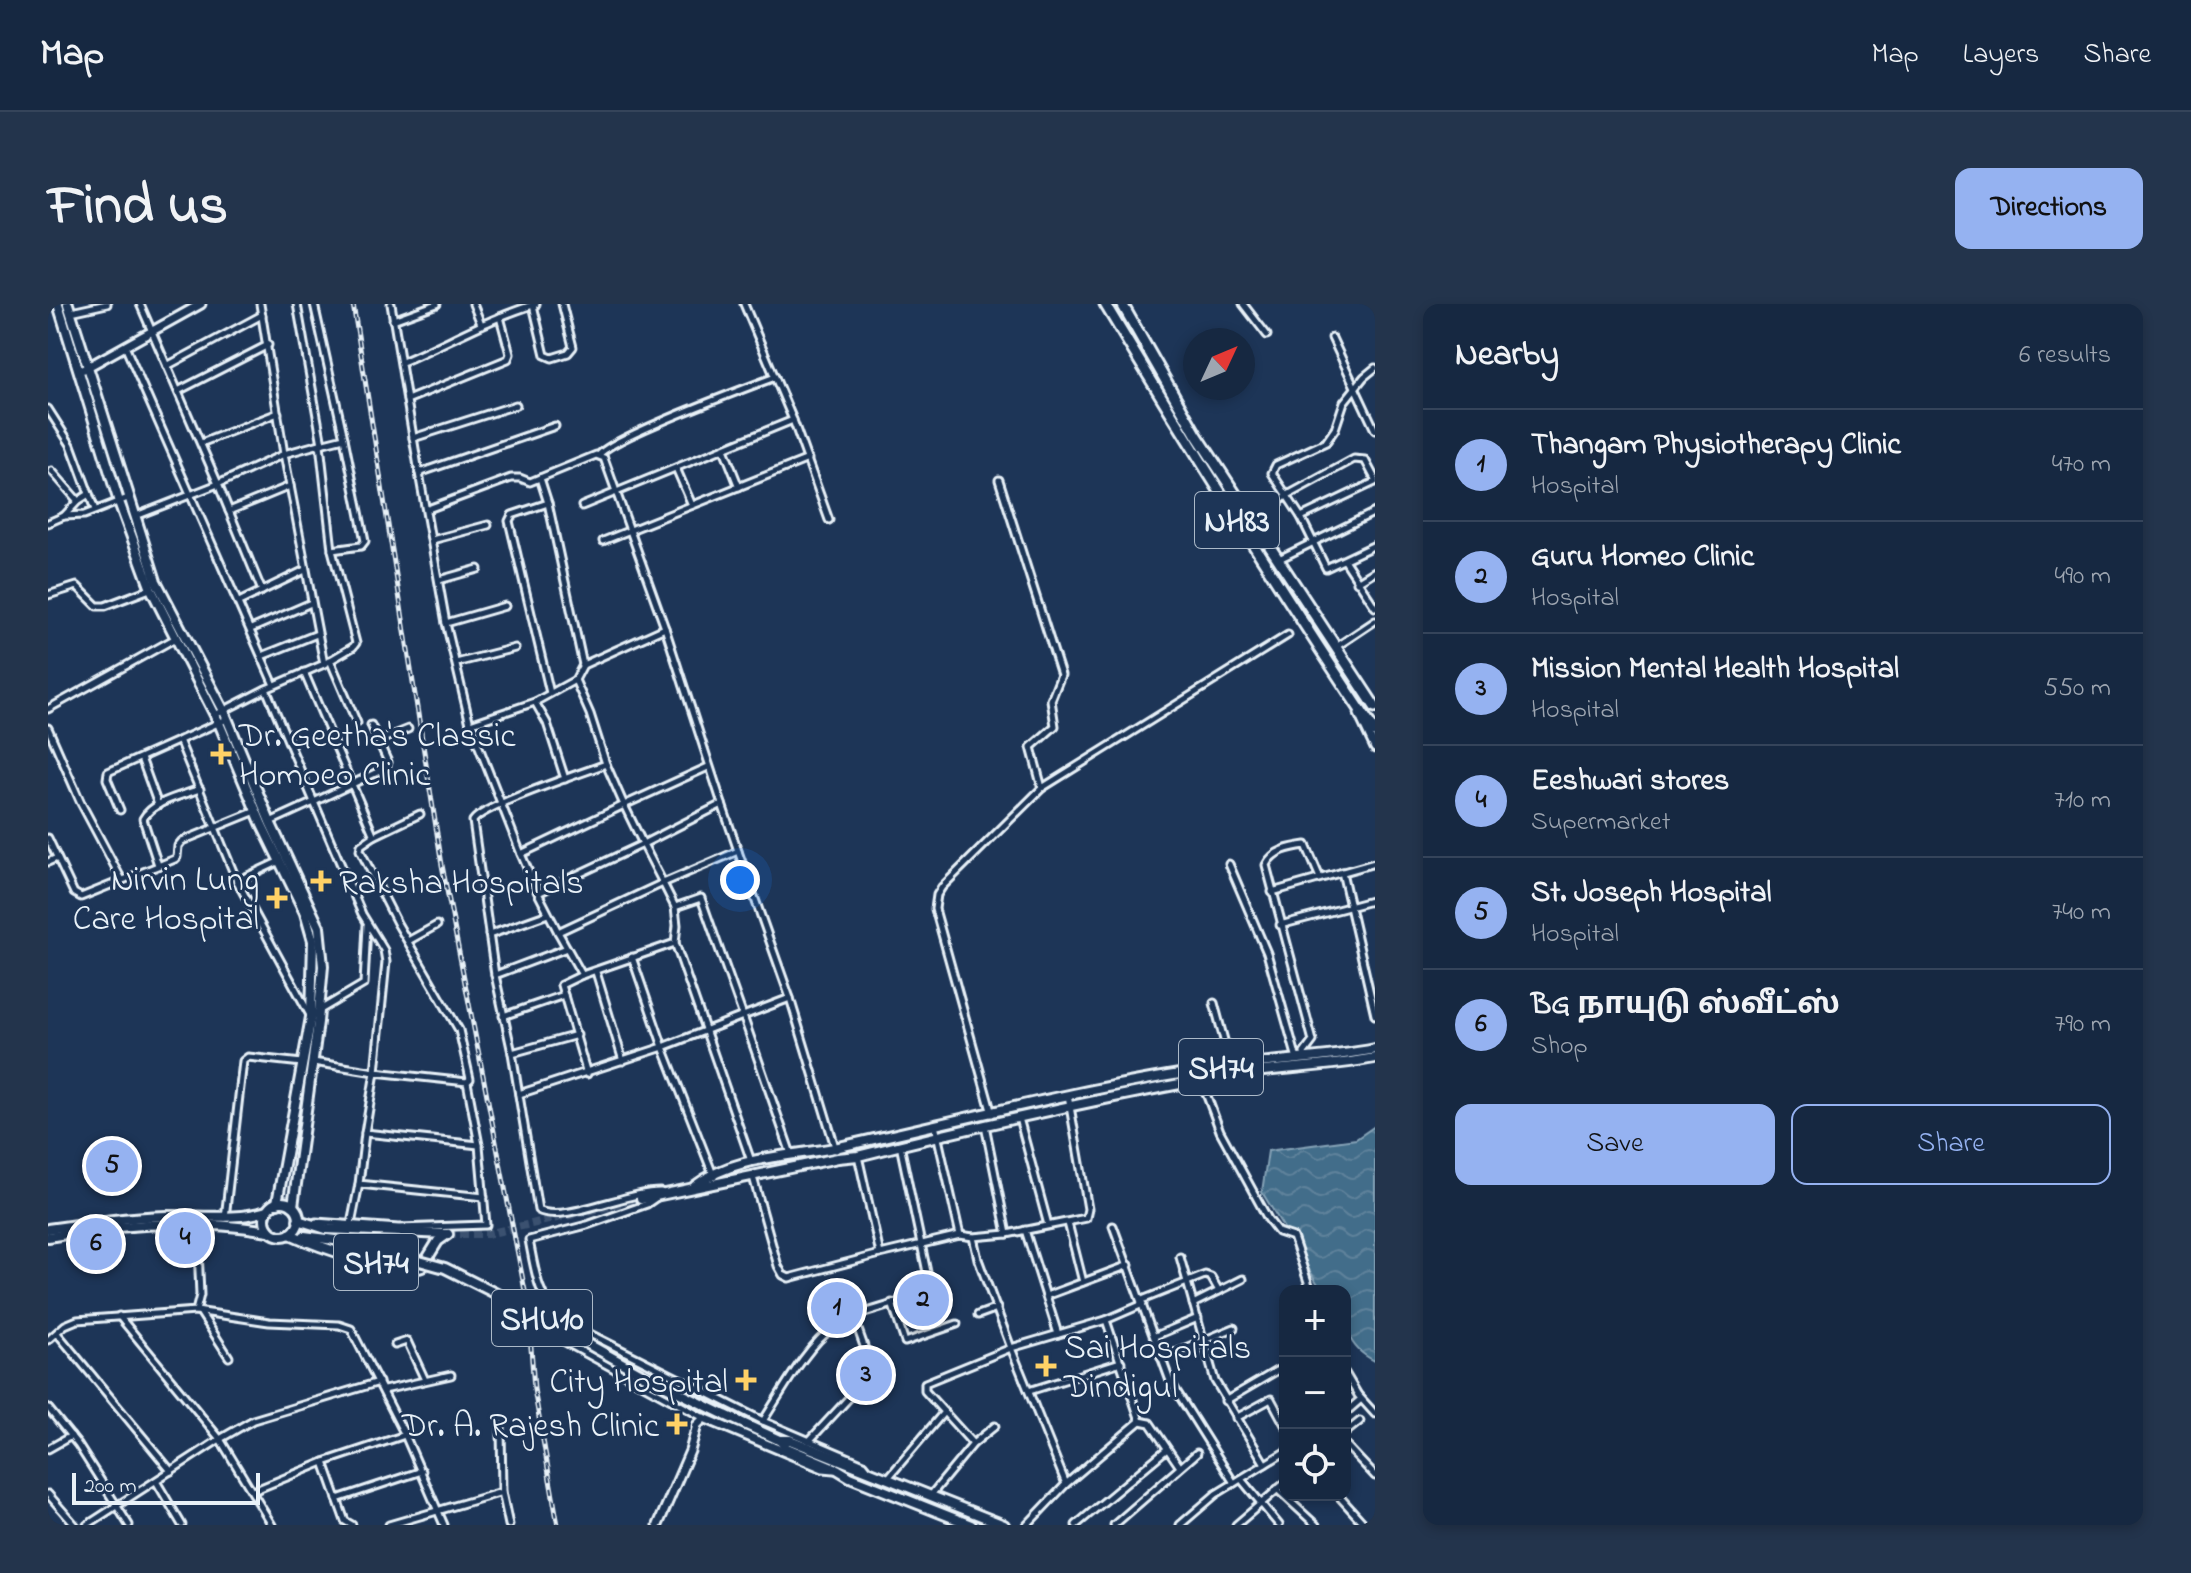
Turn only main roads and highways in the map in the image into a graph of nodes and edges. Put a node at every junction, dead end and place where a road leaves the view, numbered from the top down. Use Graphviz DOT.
graph roads {
  1 [pos="58,304"];
  2 [pos="1105,304"];
  3 [pos="1122,304"];
  4 [pos="69,308"];
  5 [pos="83,370"];
  6 [pos="124,500"];
  7 [pos="1375,707"];
  8 [pos="221,717"];
  9 [pos="1375,732"];
  10 [pos="284,859"];
  11 [pos="1375,1049"];
  12 [pos="1375,1058"];
  13 [pos="307,1062"];
  14 [pos="1301,1063"];
  15 [pos="695,1186"];
  16 [pos="641,1199"];
  17 [pos="277,1203"];
  18 [pos="293,1206"];
  19 [pos="267,1211"];
  20 [pos="298,1220"];
  21 [pos="48,1229"];
  22 [pos="269,1231"];
  23 [pos="291,1233"];
  24 [pos="48,1237"];
  25 [pos="321,1238"];
  26 [pos="779,1440"];
  27 [pos="971,1525"];
  28 [pos="1004,1525"];
  1 -- 5 [label="main road"];
  2 -- 9 [label="highway, NH83"];
  3 -- 7 [label="highway, NH83"];
  4 -- 5 [label="main road"];
  5 -- 6 [label="main road"];
  6 -- 8 [label="main road"];
  6 -- 8 [label="main road"];
  8 -- 10 [label="main road"];
  8 -- 10 [label="main road"];
  10 -- 13 [label="main road"];
  10 -- 13 [label="main road"];
  11 -- 14 [label="main road, SH74"];
  12 -- 14 [label="main road, SH74"];
  13 -- 17 [label="main road"];
  13 -- 18 [label="main road"];
  14 -- 15 [label="main road, SH74"];
  14 -- 15 [label="main road, SH74"];
  15 -- 16 [label="main road, SH74"];
  17 -- 18 [label="main road"];
  17 -- 19 [label="main road"];
  18 -- 20 [label="main road"];
  19 -- 21 [label="main road"];
  19 -- 22 [label="main road"];
  20 -- 23 [label="main road"];
  20 -- 23 [label="main road, SH74"];
  20 -- 25 [label="main road, SHU10"];
  22 -- 23 [label="main road, SHU10"];
  22 -- 24 [label="main road, SHU10"];
  23 -- 25 [label="main road, SHU10"];
  25 -- 26 [label="main road, SHU10, bridge"];
  26 -- 27 [label="main road, SHU10"];
  26 -- 28 [label="main road, SHU10"];
}
